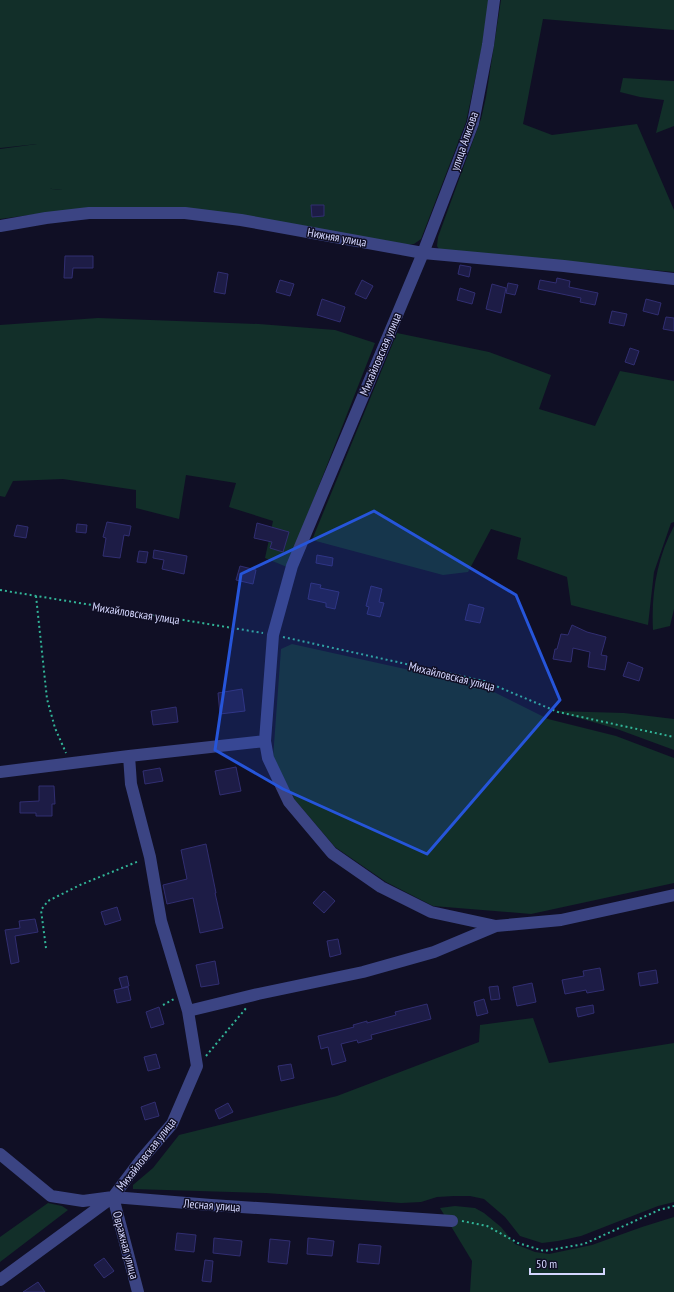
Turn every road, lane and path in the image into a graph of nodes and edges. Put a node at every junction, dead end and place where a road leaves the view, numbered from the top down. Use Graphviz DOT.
graph roads {
  1 [pos="494,0"];
  2 [pos="0,226"];
  3 [pos="423,253"];
  4 [pos="674,279"];
  5 [pos="0,590"];
  6 [pos="36,596"];
  7 [pos="273,635"];
  8 [pos="674,738"];
  9 [pos="265,741"];
  10 [pos="129,756"];
  11 [pos="71,763"];
  12 [pos="0,772"];
  13 [pos="150,856"];
  14 [pos="674,895"];
  15 [pos="496,926"];
  16 [pos="46,948"];
  17 [pos="258,994"];
  18 [pos="188,1011"];
  19 [pos="197,1066"];
  20 [pos="0,1154"];
  21 [pos="113,1197"];
  22 [pos="674,1206"];
  23 [pos="452,1220"];
  24 [pos="0,1280"];
  25 [pos="138,1292"];
  1 -- 3 [label="street, улица Алисова"];
  2 -- 3 [label="street, Нижняя улица"];
  3 -- 4 [label="street, Нижняя улица"];
  3 -- 7 [label="street, Михайловская улица"];
  5 -- 6 [label="path, Михайловская улица"];
  6 -- 7 [label="path, Михайловская улица"];
  6 -- 11 [label="path"];
  7 -- 8 [label="path, Михайловская улица"];
  7 -- 9 [label="street, Михайловская улица"];
  9 -- 10 [label="street"];
  9 -- 15 [label="street, Михайловская улица"];
  10 -- 11 [label="street"];
  10 -- 13 [label="street"];
  11 -- 12 [label="street"];
  13 -- 16 [label="path"];
  13 -- 18 [label="street"];
  14 -- 15 [label="street, Михайловская улица"];
  15 -- 17 [label="street, Михайловская улица"];
  17 -- 18 [label="street, Михайловская улица"];
  17 -- 19 [label="path"];
  18 -- 19 [label="street"];
  19 -- 21 [label="street, Михайловская улица"];
  20 -- 21 [label="street, Михайловская улица"];
  21 -- 23 [label="street, Лесная улица"];
  21 -- 24 [label="street"];
  21 -- 25 [label="street, Овражная улица"];
  22 -- 23 [label="path"];
}
